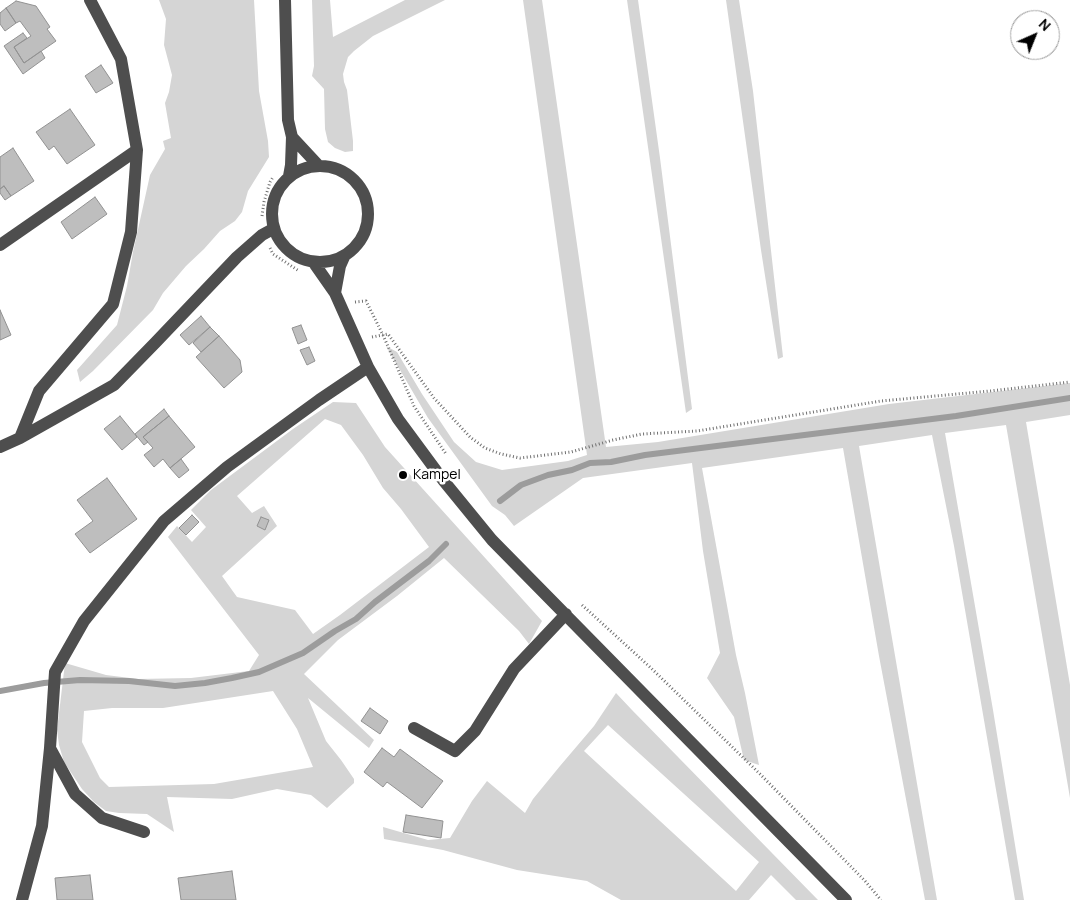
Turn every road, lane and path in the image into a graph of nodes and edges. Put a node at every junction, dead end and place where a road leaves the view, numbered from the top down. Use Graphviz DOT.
graph roads {
  1 [pos="90,0"];
  2 [pos="285,0"];
  3 [pos="292,137"];
  4 [pos="137,150"];
  5 [pos="318,166"];
  6 [pos="274,176"];
  7 [pos="289,176"];
  8 [pos="268,232"];
  9 [pos="0,245"];
  10 [pos="344,257"];
  11 [pos="314,263"];
  12 [pos="306,276"];
  13 [pos="338,298"];
  14 [pos="383,335"];
  15 [pos="356,340"];
  16 [pos="368,367"];
  17 [pos="1070,382"];
  18 [pos="20,438"];
  19 [pos="0,447"];
  20 [pos="451,460"];
  21 [pos="577,601"];
  22 [pos="566,614"];
  23 [pos="414,728"];
  24 [pos="50,748"];
  25 [pos="144,832"];
  26 [pos="22,900"];
  27 [pos="846,900"];
  28 [pos="881,900"];
  1 -- 4 [label="street"];
  2 -- 3 [label="street"];
  3 -- 5 [label="street"];
  3 -- 7 [label="street"];
  4 -- 9 [label="street"];
  4 -- 18 [label="street"];
  5 -- 7 [label="street"];
  5 -- 10 [label="street"];
  6 -- 8 [label="path"];
  7 -- 8 [label="street"];
  8 -- 11 [label="street"];
  8 -- 12 [label="path"];
  8 -- 18 [label="street"];
  10 -- 11 [label="street"];
  10 -- 13 [label="street"];
  11 -- 13 [label="street"];
  13 -- 14 [label="path"];
  13 -- 15 [label="street"];
  14 -- 15 [label="path"];
  14 -- 17 [label="path"];
  14 -- 20 [label="path"];
  15 -- 16 [label="street"];
  16 -- 22 [label="street"];
  16 -- 24 [label="street"];
  18 -- 19 [label="street"];
  21 -- 28 [label="path"];
  22 -- 23 [label="street"];
  22 -- 27 [label="street"];
  24 -- 25 [label="street"];
  24 -- 26 [label="street"];
}
